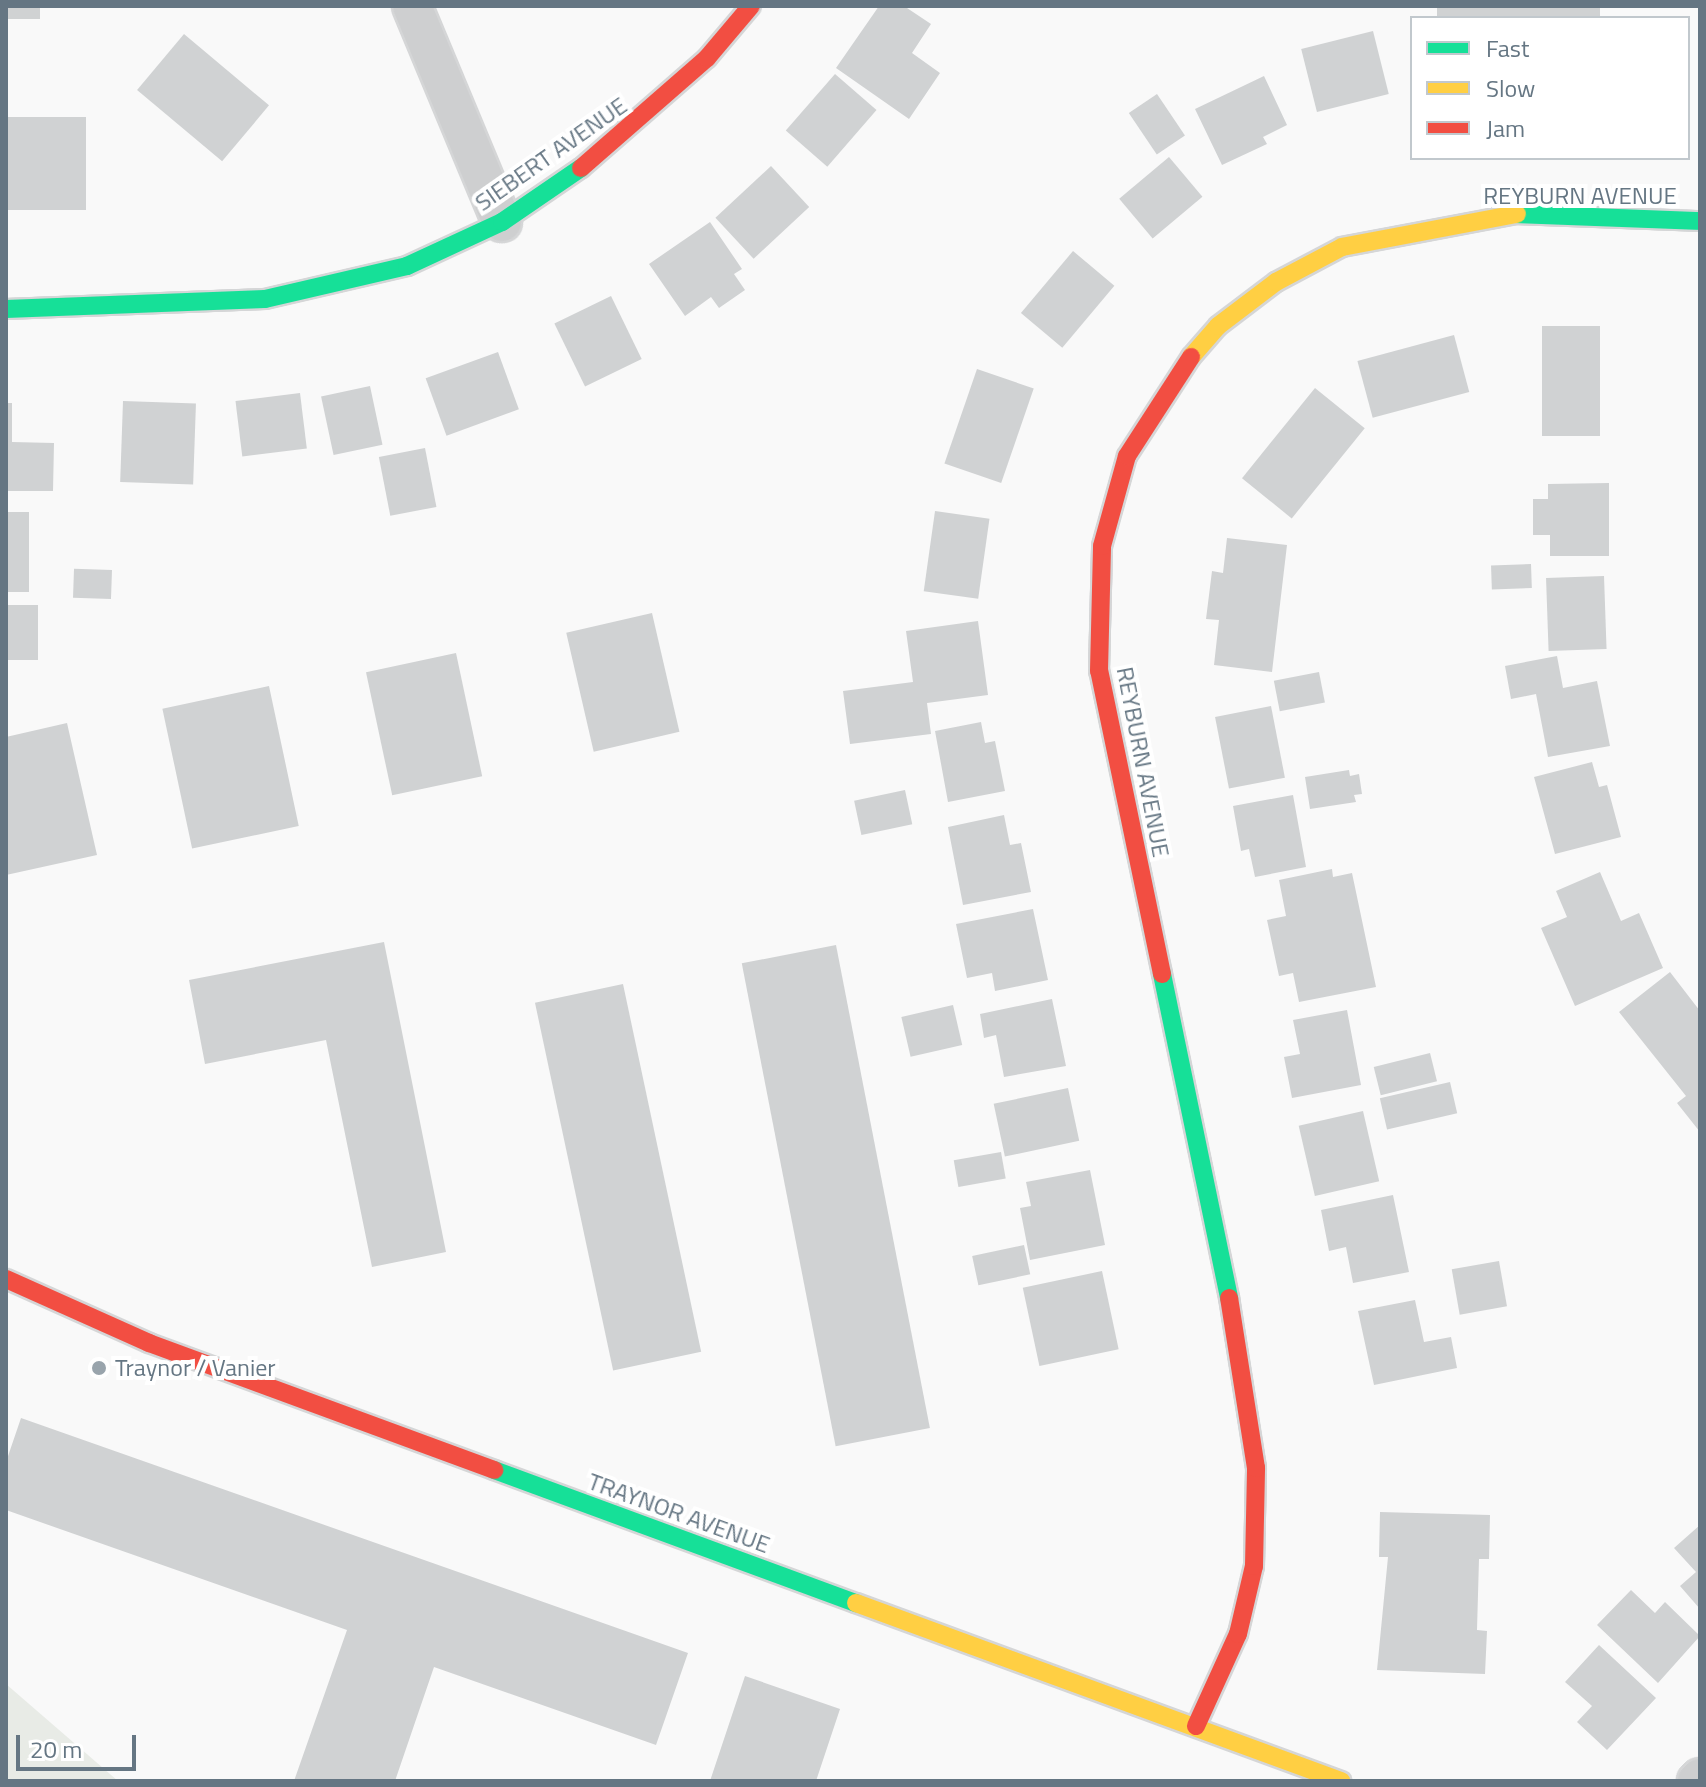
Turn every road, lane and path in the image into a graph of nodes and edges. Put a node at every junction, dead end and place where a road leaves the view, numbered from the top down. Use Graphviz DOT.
graph roads {
  1 [pos="412,6"];
  2 [pos="751,6"];
  3 [pos="1700,221"];
  4 [pos="502,222"];
  5 [pos="6,309"];
  6 [pos="6,1279"];
  7 [pos="1196,1726"];
  8 [pos="1341,1781"];
  1 -- 4 [label="street"];
  2 -- 4 [label="street, SIEBERT AVENUE"];
  3 -- 7 [label="street, REYBURN AVENUE"];
  4 -- 5 [label="street, SIEBERT AVENUE"];
  6 -- 7 [label="street, TRAYNOR AVENUE"];
  7 -- 8 [label="street, TRAYNOR AVENUE"];
}
